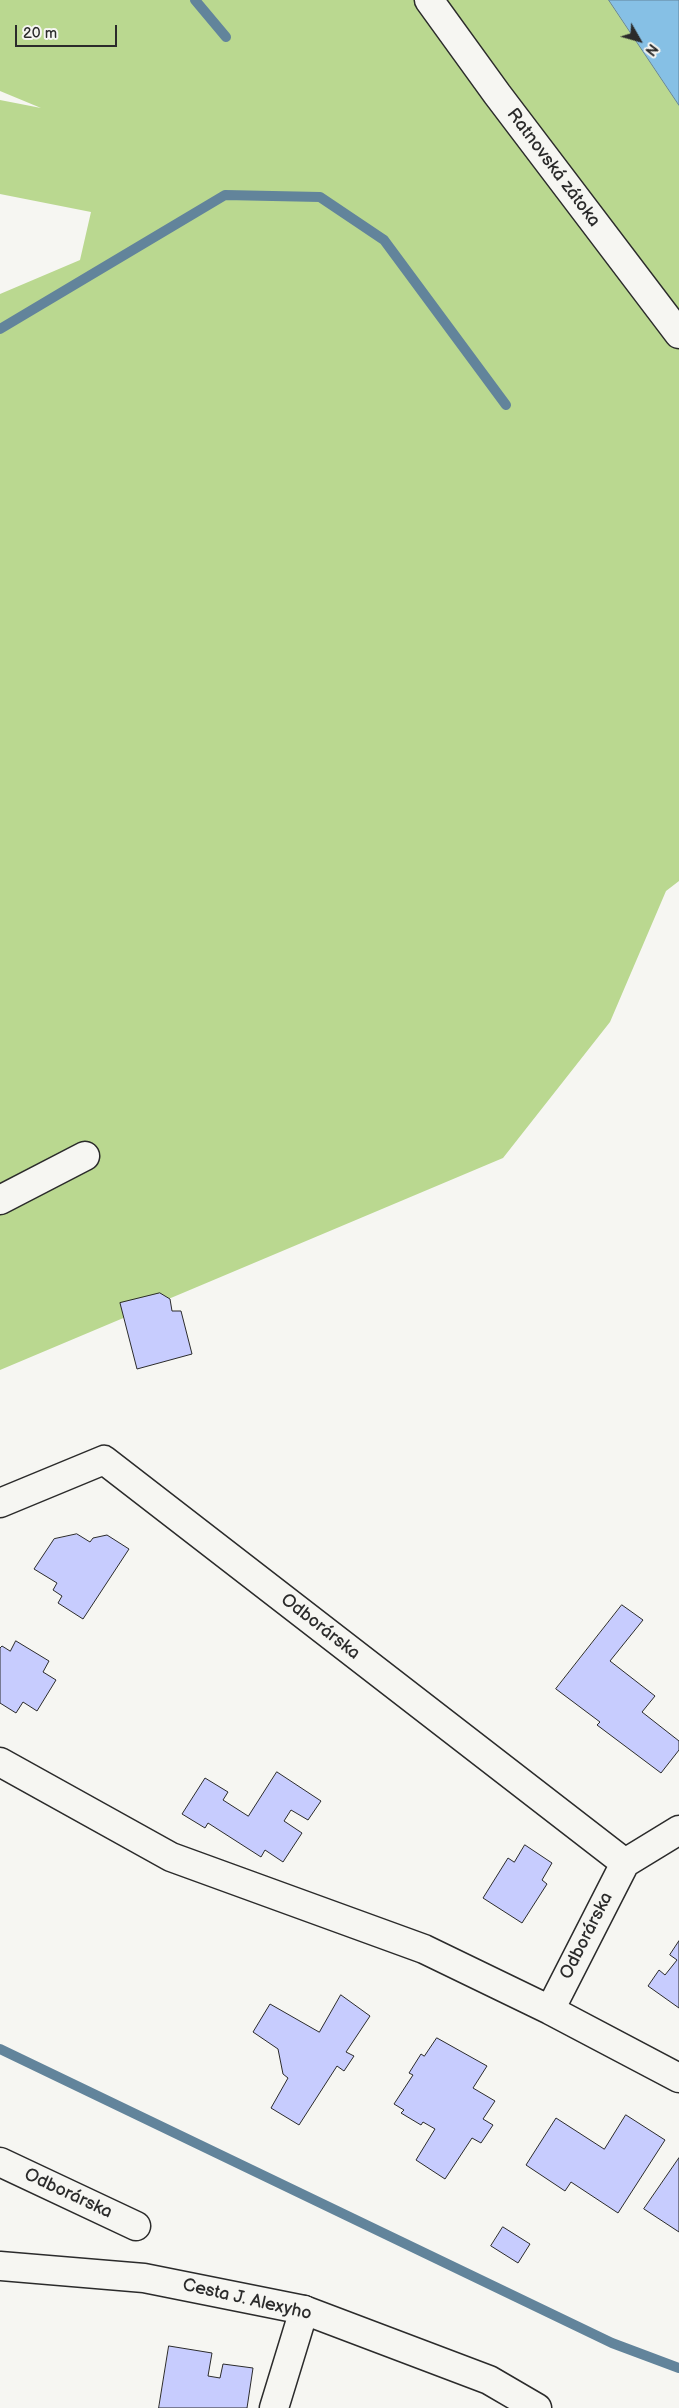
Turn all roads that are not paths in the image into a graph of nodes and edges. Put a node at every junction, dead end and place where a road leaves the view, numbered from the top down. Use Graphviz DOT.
graph roads {
  1 [pos="429,0"];
  2 [pos="679,334"];
  3 [pos="85,1156"];
  4 [pos="0,1200"];
  5 [pos="0,1504"];
  6 [pos="0,1762"];
  7 [pos="679,1830"];
  8 [pos="625,1863"];
  9 [pos="550,2010"];
  10 [pos="679,2078"];
  11 [pos="0,2162"];
  12 [pos="136,2226"];
  13 [pos="0,2266"];
  14 [pos="304,2310"];
  15 [pos="274,2408"];
  16 [pos="537,2408"];
  1 -- 2 [label="main road, Ratnovská zátoka"];
  3 -- 4 [label="main road"];
  5 -- 8 [label="main road, Odborárska"];
  6 -- 9 [label="main road"];
  7 -- 8 [label="main road"];
  8 -- 9 [label="main road, Odborárska"];
  9 -- 10 [label="main road"];
  11 -- 12 [label="main road, Odborárska"];
  13 -- 14 [label="main road, Cesta J. Alexyho"];
  14 -- 15 [label="main road"];
  14 -- 16 [label="main road, Cesta J. Alexyho"];
}
